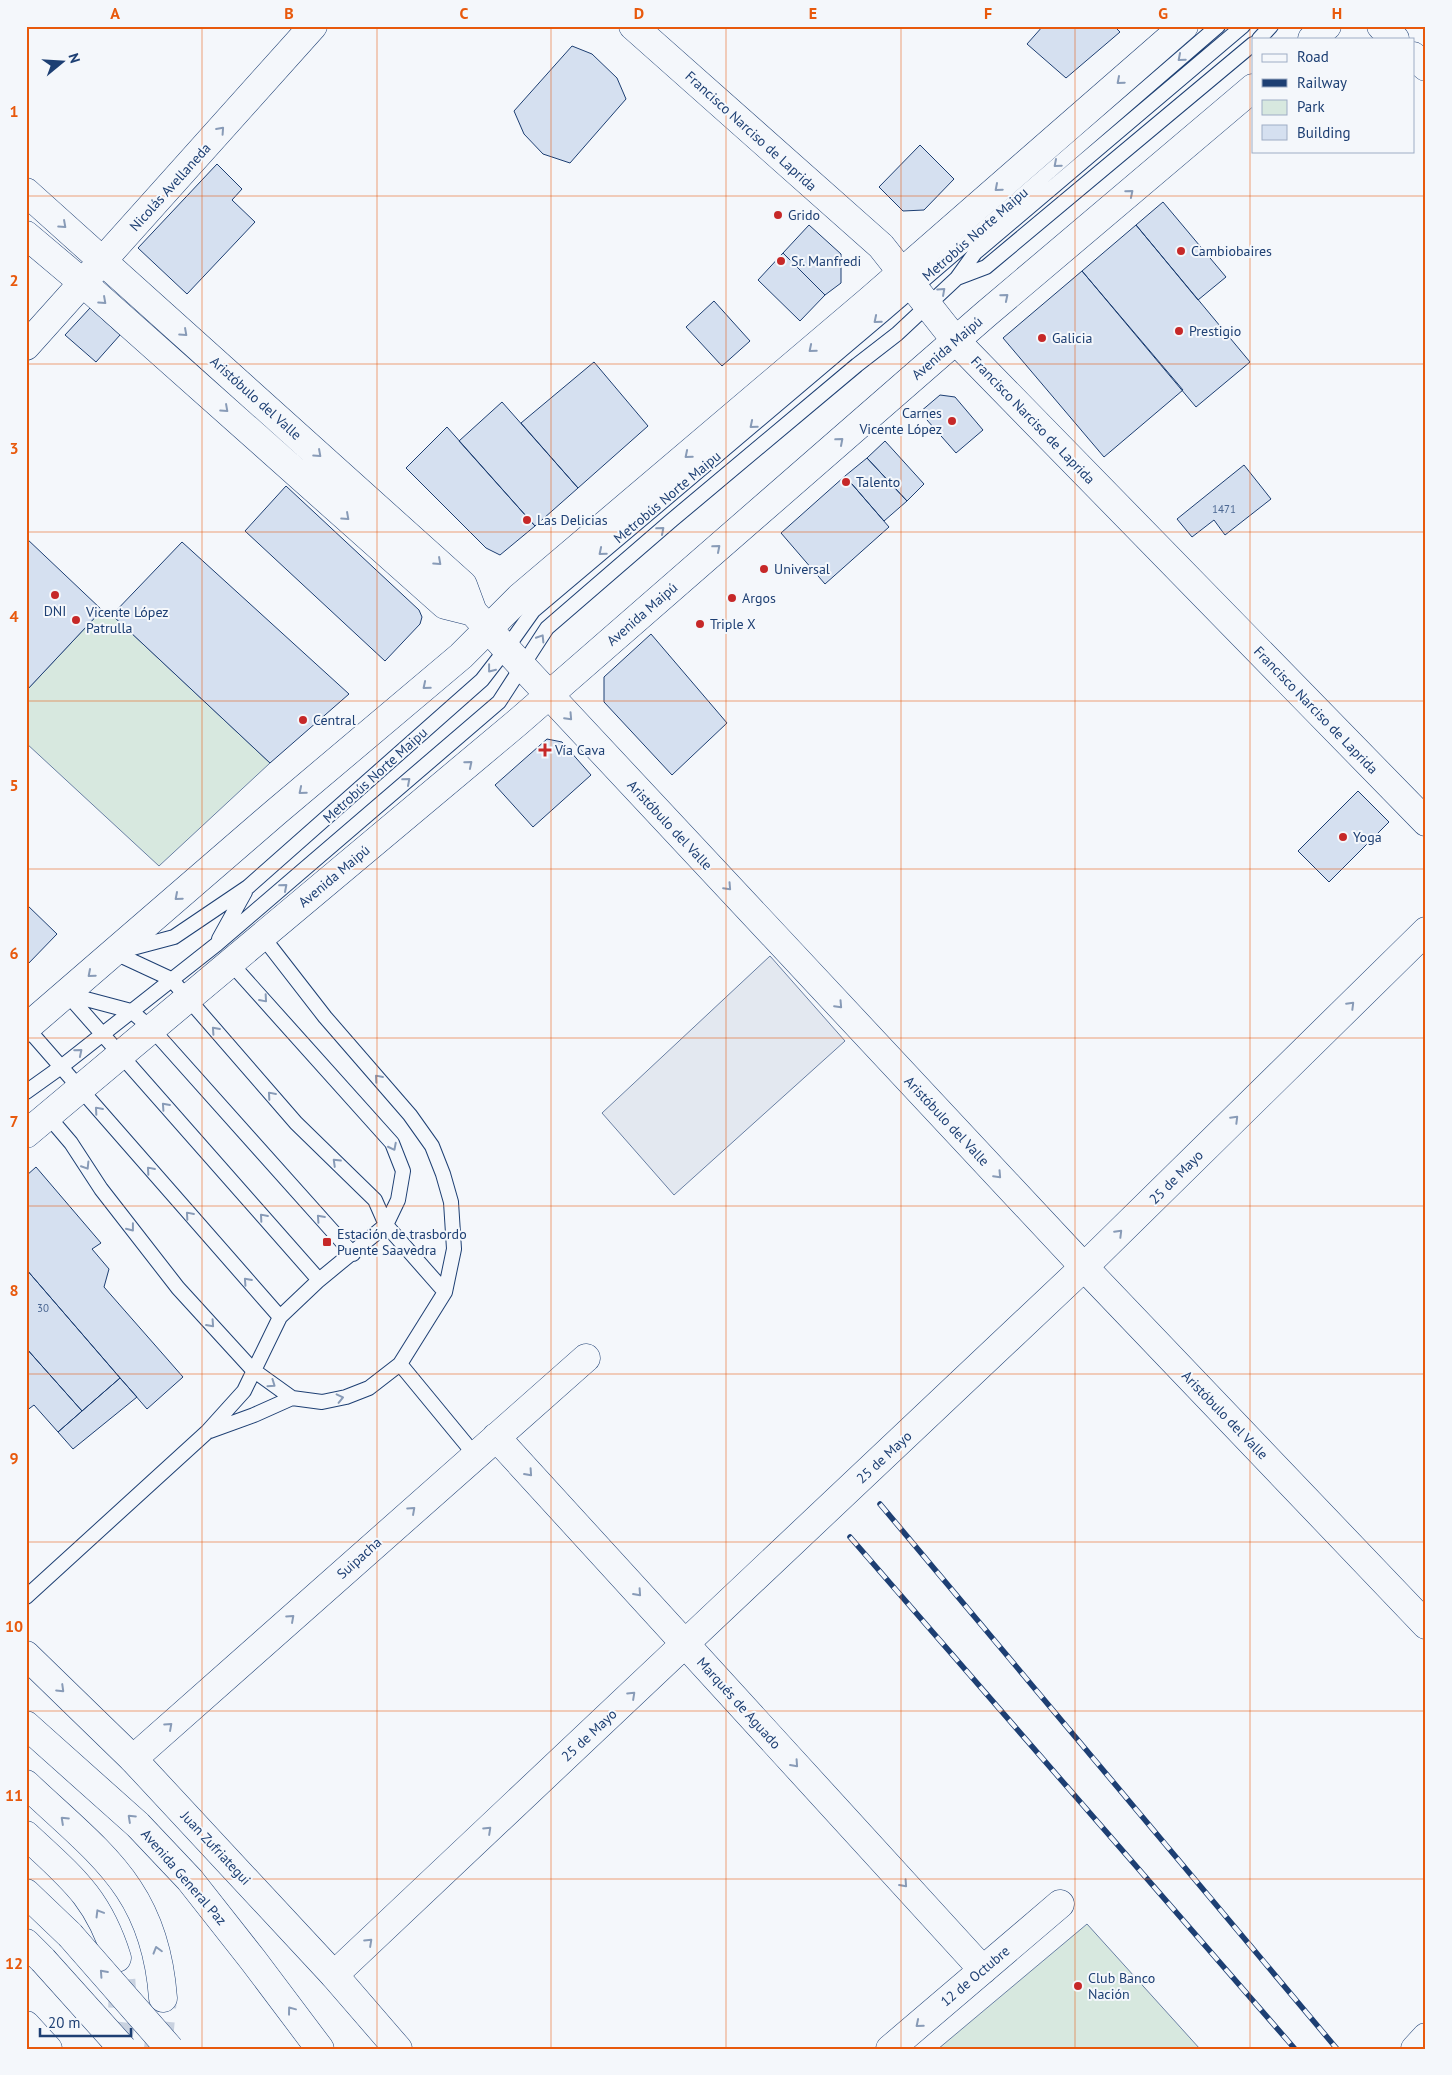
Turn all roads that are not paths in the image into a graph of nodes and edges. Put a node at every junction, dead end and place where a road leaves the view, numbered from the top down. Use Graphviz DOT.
graph roads {
  1 [pos="313,26"];
  2 [pos="633,26"];
  3 [pos="1184,26"];
  4 [pos="1218,26"];
  5 [pos="1243,26"];
  6 [pos="1272,26"];
  7 [pos="1327,26"];
  8 [pos="1381,26"];
  9 [pos="1260,38"];
  10 [pos="1313,38"];
  11 [pos="1394,38"];
  12 [pos="1252,45"];
  13 [pos="1414,57"];
  14 [pos="1426,67"];
  15 [pos="1252,89"];
  16 [pos="1134,120"];
  17 [pos="1144,136"];
  18 [pos="1118,147"];
  19 [pos="1088,158"];
  20 [pos="1101,171"];
  21 [pos="26,192"];
  22 [pos="26,235"];
  23 [pos="104,261"];
  24 [pos="957,278"];
  25 [pos="83,283"];
  26 [pos="914,288"];
  27 [pos="956,341"];
  28 [pos="26,346"];
  29 [pos="498,640"];
  30 [pos="549,695"];
  31 [pos="1426,822"];
  32 [pos="248,887"];
  33 [pos="255,928"];
  34 [pos="1426,931"];
  35 [pos="115,953"];
  36 [pos="224,954"];
  37 [pos="179,989"];
  38 [pos="67,994"];
  39 [pos="131,1011"];
  40 [pos="27,1028"];
  41 [pos="152,1029"];
  42 [pos="101,1034"];
  43 [pos="120,1055"];
  44 [pos="61,1067"];
  45 [pos="80,1090"];
  46 [pos="26,1092"];
  47 [pos="48,1116"];
  48 [pos="26,1134"];
  49 [pos="386,1226"];
  50 [pos="352,1254"];
  51 [pos="1084,1267"];
  52 [pos="319,1280"];
  53 [pos="446,1292"];
  54 [pos="280,1317"];
  55 [pos="586,1358"];
  56 [pos="400,1364"];
  57 [pos="252,1370"];
  58 [pos="292,1398"];
  59 [pos="207,1432"];
  60 [pos="496,1437"];
  61 [pos="474,1455"];
  62 [pos="26,1596"];
  63 [pos="1426,1625"];
  64 [pos="686,1645"];
  65 [pos="26,1655"];
  66 [pos="26,1725"];
  67 [pos="133,1759"];
  68 [pos="26,1784"];
  69 [pos="26,1835"];
  70 [pos="26,1893"];
  71 [pos="1060,1904"];
  72 [pos="35,1952"];
  73 [pos="118,1958"];
  74 [pos="982,1970"];
  75 [pos="334,1975"];
  76 [pos="164,1998"];
  77 [pos="26,2025"];
  78 [pos="1426,2037"];
  79 [pos="48,2049"];
  80 [pos="123,2049"];
  81 [pos="170,2049"];
  82 [pos="320,2049"];
  83 [pos="398,2049"];
  84 [pos="890,2049"];
  85 [pos="1415,2049"];
  23 -- 1 [label="main road, Nicolás Avellaneda, one-way"];
  2 -- 26 [label="main road, Francisco Narciso de Laprida"];
  3 -- 26 [label="main road, one-way"];
  4 -- 26 [label="lane, Metrobús Norte Maipu, one-way"];
  5 -- 16 [label="lane, Metrobús Norte Maipu"];
  6 -- 9 [label="lane"];
  7 -- 10 [label="main road"];
  8 -- 11 [label="main road"];
  12 -- 17 [label="lane, Metrobús Norte Maipu"];
  13 -- 14 [label="main road"];
  27 -- 15 [label="main road, Avenida Maipú, one-way"];
  16 -- 18 [label="lane"];
  16 -- 19 [label="lane, Metrobús Norte Maipu"];
  17 -- 18 [label="lane, Metrobús Norte Maipu"];
  17 -- 20 [label="lane, Metrobús Norte Maipu"];
  18 -- 19 [label="lane, Metrobús Norte Maipu"];
  18 -- 20 [label="lane"];
  19 -- 24 [label="lane, Metrobús Norte Maipu"];
  20 -- 24 [label="lane, Metrobús Norte Maipu"];
  21 -- 23 [label="main road, Aristóbulo del Valle, one-way"];
  22 -- 25 [label="main road, Aristóbulo del Valle"];
  23 -- 25 [label="main road, Nicolás Avellaneda"];
  23 -- 29 [label="main road, Aristóbulo del Valle, one-way"];
  26 -- 24 [label="lane, Metrobús Norte Maipu, one-way"];
  25 -- 28 [label="main road, Nicolás Avellaneda"];
  25 -- 29 [label="main road, Aristóbulo del Valle, one-way"];
  26 -- 27 [label="main road, Francisco Narciso de Laprida"];
  26 -- 29 [label="main road, one-way"];
  29 -- 26 [label="lane, Metrobús Norte Maipu, one-way"];
  30 -- 27 [label="main road, Avenida Maipú, one-way"];
  27 -- 31 [label="main road, Francisco Narciso de Laprida"];
  29 -- 30 [label="main road, Aristóbulo del Valle"];
  29 -- 32 [label="lane, Metrobús Norte Maipu, one-way"];
  33 -- 29 [label="lane, Metrobús Norte Maipu, one-way"];
  29 -- 35 [label="main road, one-way"];
  33 -- 30 [label="main road, Avenida Maipú, one-way"];
  30 -- 51 [label="main road, Aristóbulo del Valle, one-way"];
  32 -- 35 [label="lane, Metrobús Norte Maipu"];
  32 -- 36 [label="lane"];
  33 -- 36 [label="main road, Avenida Maipú"];
  53 -- 33 [label="lane, one-way"];
  51 -- 34 [label="main road, 25 de Mayo, one-way"];
  35 -- 37 [label="lane"];
  35 -- 38 [label="main road, one-way"];
  36 -- 37 [label="main road, Avenida Maipú"];
  36 -- 49 [label="lane, one-way"];
  37 -- 39 [label="lane"];
  37 -- 41 [label="main road, Avenida Maipú"];
  49 -- 37 [label="lane, one-way"];
  38 -- 39 [label="lane"];
  38 -- 40 [label="main road"];
  38 -- 42 [label="lane"];
  39 -- 41 [label="lane"];
  39 -- 42 [label="lane"];
  40 -- 44 [label="lane"];
  41 -- 43 [label="main road, Avenida Maipú"];
  50 -- 41 [label="lane, one-way"];
  42 -- 43 [label="lane"];
  44 -- 42 [label="lane, one-way"];
  43 -- 45 [label="main road, Avenida Maipú"];
  52 -- 43 [label="lane, one-way"];
  44 -- 45 [label="lane"];
  44 -- 46 [label="lane"];
  45 -- 47 [label="main road, Avenida Maipú"];
  54 -- 45 [label="lane, one-way"];
  47 -- 48 [label="main road, Avenida Maipú"];
  47 -- 57 [label="lane, one-way"];
  49 -- 50 [label="lane"];
  49 -- 53 [label="lane"];
  50 -- 52 [label="lane"];
  51 -- 63 [label="main road, Aristóbulo del Valle"];
  51 -- 64 [label="main road, 25 de Mayo"];
  52 -- 54 [label="lane"];
  53 -- 56 [label="lane"];
  54 -- 57 [label="lane"];
  55 -- 60 [label="main road, Suipacha"];
  58 -- 56 [label="lane, one-way"];
  56 -- 61 [label="lane"];
  57 -- 58 [label="lane, one-way"];
  57 -- 59 [label="lane"];
  58 -- 59 [label="lane"];
  59 -- 62 [label="lane"];
  60 -- 61 [label="main road, Suipacha"];
  60 -- 64 [label="main road, Marqués de Aguado, one-way"];
  67 -- 61 [label="main road, Suipacha, one-way"];
  64 -- 74 [label="main road, Marqués de Aguado, one-way"];
  75 -- 64 [label="main road, 25 de Mayo, one-way"];
  65 -- 67 [label="main road, Juan Zufriategui, one-way"];
  82 -- 66 [label="main road, Avenida General Paz, one-way"];
  67 -- 75 [label="main road, Juan Zufriategui"];
  76 -- 68 [label="main road, one-way"];
  73 -- 69 [label="main road, one-way"];
  81 -- 70 [label="main road, one-way, bridge"];
  71 -- 74 [label="main road, 12 de Octubre"];
  72 -- 80 [label="main road, bridge"];
  74 -- 84 [label="main road, 12 de Octubre, one-way"];
  75 -- 83 [label="main road, Juan Zufriategui"];
  77 -- 79 [label="main road"];
  78 -- 85 [label="main road"];
}
